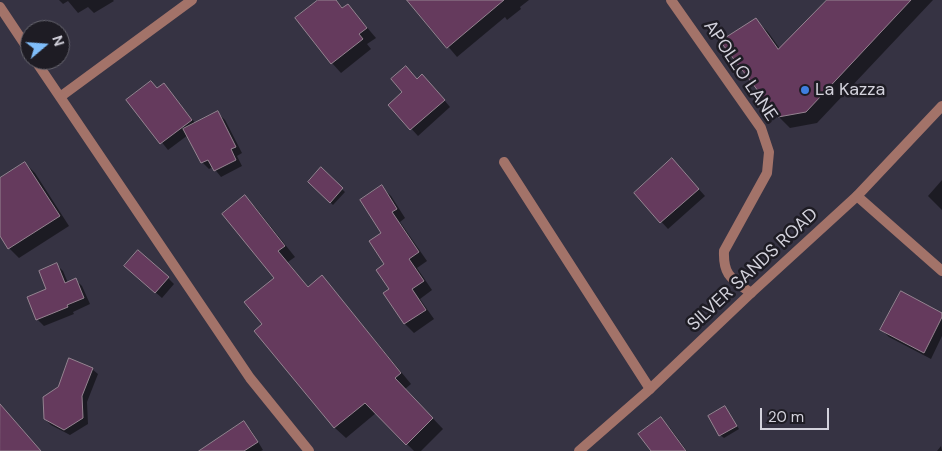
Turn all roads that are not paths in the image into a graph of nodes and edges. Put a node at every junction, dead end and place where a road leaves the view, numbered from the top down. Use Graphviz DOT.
graph roads {
  1 [pos="192,0"];
  2 [pos="671,0"];
  3 [pos="0,9"];
  4 [pos="20,38"];
  5 [pos="42,70"];
  6 [pos="60,97"];
  7 [pos="942,106"];
  8 [pos="504,162"];
  9 [pos="857,196"];
  10 [pos="942,271"];
  11 [pos="751,293"];
  12 [pos="650,389"];
  13 [pos="309,451"];
  14 [pos="579,451"];
  1 -- 6 [label="street"];
  2 -- 11 [label="street, APOLLO LANE"];
  3 -- 4 [label="street"];
  5 -- 6 [label="street"];
  6 -- 13 [label="street"];
  7 -- 9 [label="street, SILVER SANDS ROAD"];
  8 -- 12 [label="street"];
  9 -- 10 [label="street"];
  9 -- 11 [label="street, SILVER SANDS ROAD"];
  11 -- 12 [label="street, SILVER SANDS ROAD"];
  12 -- 14 [label="street, SILVER SANDS ROAD"];
}
